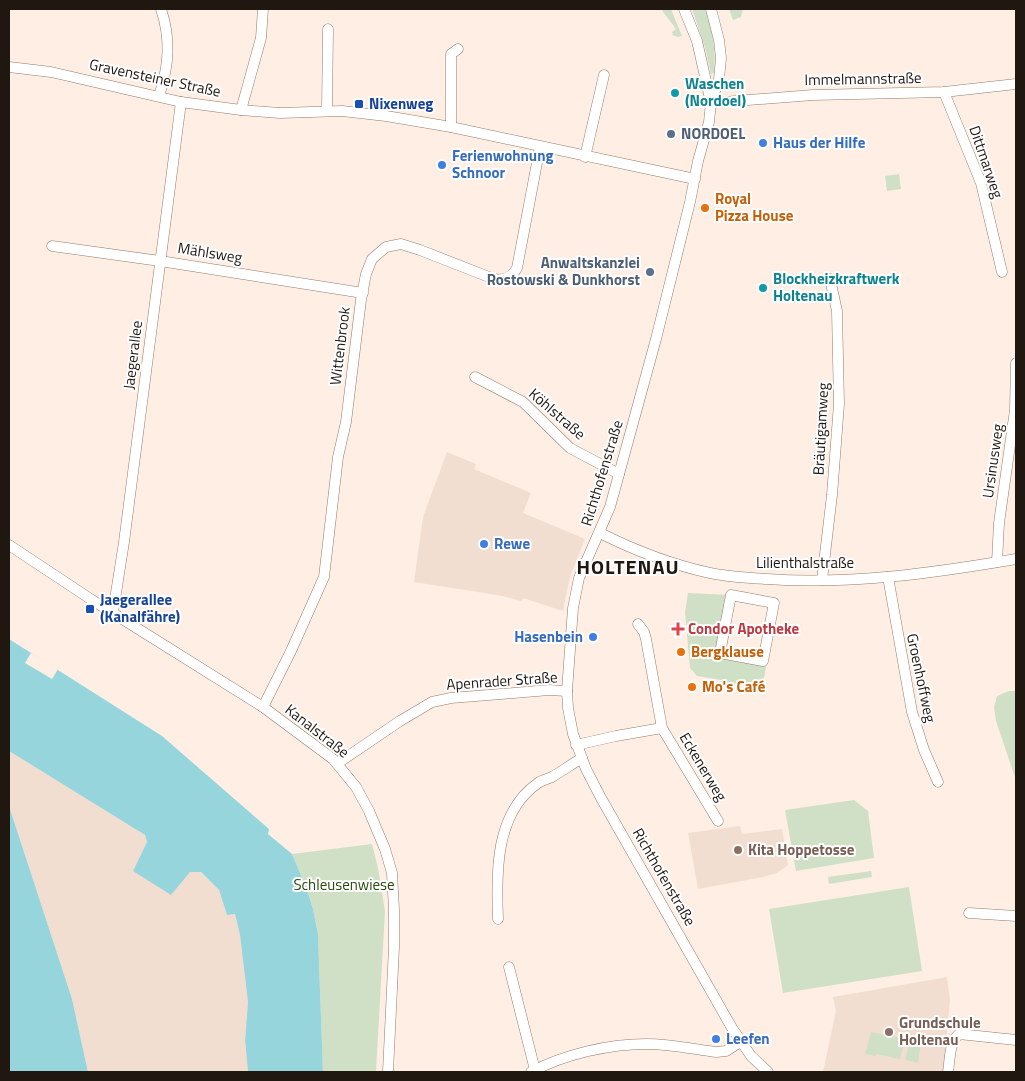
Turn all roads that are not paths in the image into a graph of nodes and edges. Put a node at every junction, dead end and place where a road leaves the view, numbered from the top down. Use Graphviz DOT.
graph roads {
  1 [pos="161,9"];
  2 [pos="263,9"];
  3 [pos="684,9"];
  4 [pos="711,9"];
  5 [pos="328,29"];
  6 [pos="458,49"];
  7 [pos="9,67"];
  8 [pos="604,75"];
  9 [pos="1016,84"];
  10 [pos="944,92"];
  11 [pos="159,96"];
  12 [pos="180,102"];
  13 [pos="711,103"];
  14 [pos="241,110"];
  15 [pos="327,111"];
  16 [pos="451,127"];
  17 [pos="540,147"];
  18 [pos="585,157"];
  19 [pos="695,179"];
  20 [pos="52,246"];
  21 [pos="160,260"];
  22 [pos="1002,272"];
  23 [pos="830,279"];
  24 [pos="363,293"];
  25 [pos="1016,363"];
  26 [pos="475,377"];
  27 [pos="619,474"];
  28 [pos="600,533"];
  29 [pos="9,545"];
  30 [pos="1016,559"];
  31 [pos="997,562"];
  32 [pos="888,577"];
  33 [pos="822,580"];
  34 [pos="113,612"];
  35 [pos="638,624"];
  36 [pos="763,662"];
  37 [pos="567,691"];
  38 [pos="263,707"];
  39 [pos="662,728"];
  40 [pos="576,745"];
  41 [pos="582,758"];
  42 [pos="338,763"];
  43 [pos="938,782"];
  44 [pos="718,821"];
  45 [pos="969,913"];
  46 [pos="1016,916"];
  47 [pos="498,919"];
  48 [pos="508,967"];
  49 [pos="1016,1040"];
  50 [pos="740,1042"];
  51 [pos="533,1071"];
  52 [pos="388,1072"];
  53 [pos="768,1072"];
  54 [pos="948,1072"];
  1 -- 11 [label="street"];
  2 -- 14 [label="street"];
  3 -- 13 [label="street"];
  4 -- 13 [label="street"];
  5 -- 15 [label="street"];
  6 -- 16 [label="street"];
  7 -- 11 [label="street, Gravensteiner Straße"];
  8 -- 18 [label="street"];
  9 -- 10 [label="street, Immelmannstraße"];
  10 -- 13 [label="street, Immelmannstraße"];
  10 -- 22 [label="street, Dittmarweg"];
  11 -- 12 [label="street, Gravensteiner Straße"];
  12 -- 14 [label="street, Gravensteiner Straße"];
  12 -- 21 [label="street, Jaegerallee"];
  13 -- 19 [label="street, Richthofenstraße"];
  14 -- 15 [label="street, Gravensteiner Straße"];
  15 -- 16 [label="street, Gravensteiner Straße"];
  16 -- 17 [label="street, Gravensteiner Straße"];
  17 -- 18 [label="street, Gravensteiner Straße"];
  17 -- 24 [label="street, Wittenbrook"];
  18 -- 19 [label="street, Gravensteiner Straße"];
  19 -- 27 [label="street, Richthofenstraße"];
  20 -- 21 [label="street, Mählsweg"];
  21 -- 24 [label="street, Mählsweg"];
  21 -- 34 [label="street, Jaegerallee"];
  23 -- 33 [label="street, Bräutigamweg"];
  24 -- 38 [label="street, Wittenbrook"];
  25 -- 31 [label="street, Ursinusweg"];
  26 -- 27 [label="street, Köhlstraße"];
  27 -- 28 [label="street, Richthofenstraße"];
  28 -- 33 [label="street, Lilienthalstraße"];
  28 -- 37 [label="street, Richthofenstraße"];
  29 -- 34 [label="street, Kanalstraße"];
  30 -- 31 [label="street, Lilienthalstraße"];
  31 -- 32 [label="street, Lilienthalstraße"];
  32 -- 33 [label="street, Lilienthalstraße"];
  32 -- 43 [label="street, Groenhoffweg"];
  34 -- 38 [label="street, Kanalstraße"];
  35 -- 39 [label="street, Eckenerweg"];
  36 -- 36 [label="street"];
  37 -- 40 [label="street, Richthofenstraße"];
  37 -- 42 [label="street, Apenrader Straße"];
  38 -- 42 [label="street, Kanalstraße"];
  39 -- 40 [label="street, Eckenerweg"];
  39 -- 44 [label="street, Eckenerweg"];
  40 -- 41 [label="street, Richthofenstraße"];
  41 -- 47 [label="street"];
  41 -- 50 [label="street, Richthofenstraße"];
  42 -- 52 [label="street, Kanalstraße"];
  45 -- 46 [label="street"];
  48 -- 51 [label="street"];
  49 -- 54 [label="street"];
  50 -- 51 [label="street"];
  50 -- 53 [label="street, Richthofenstraße"];
}
